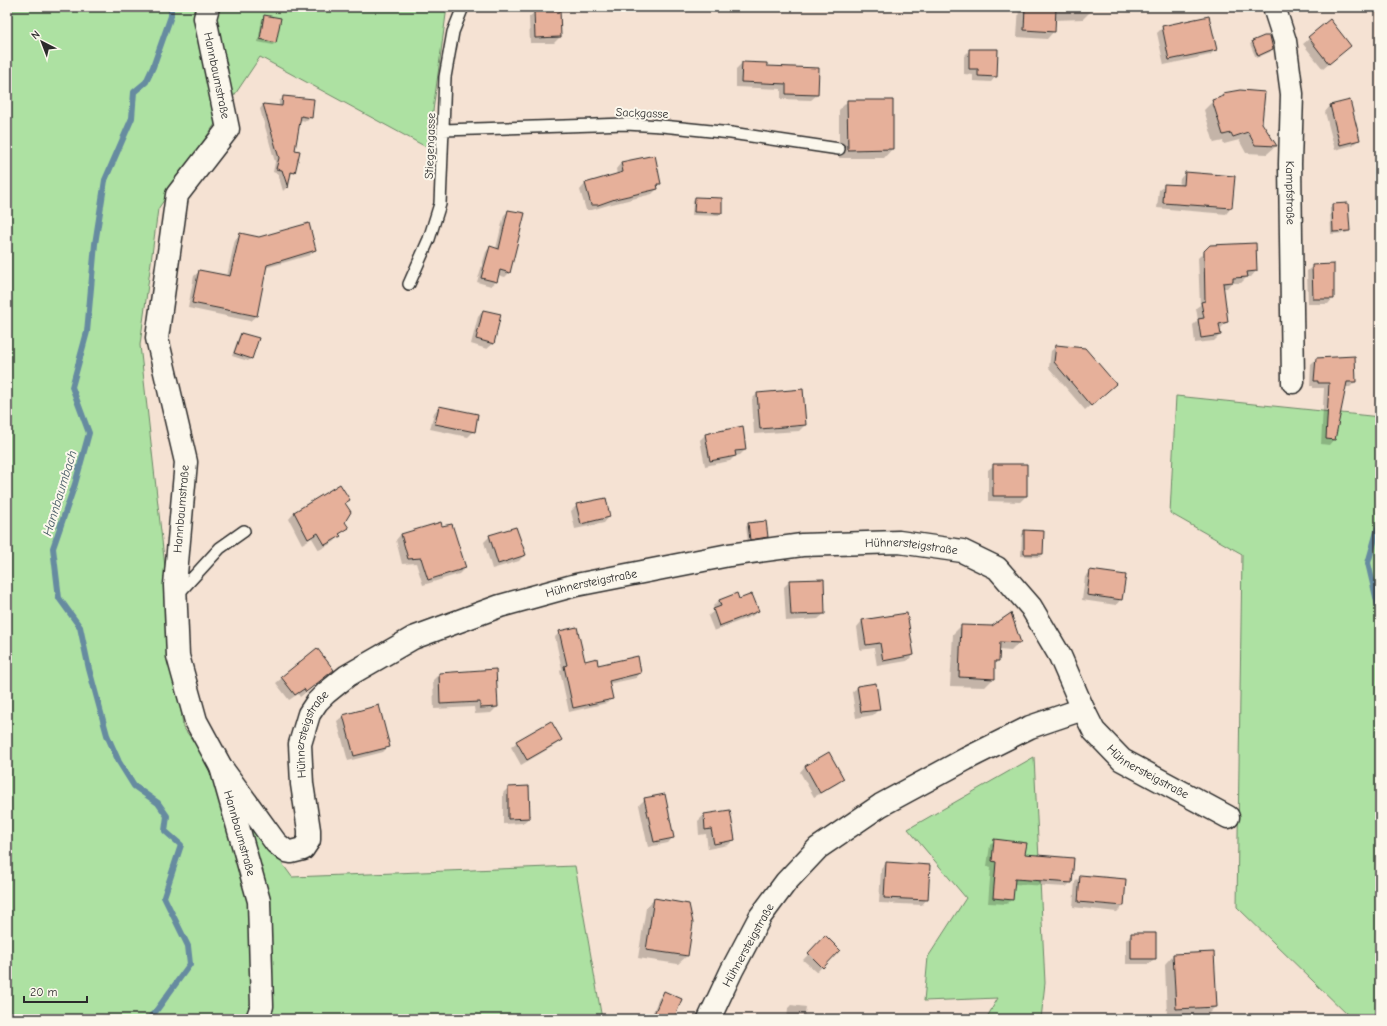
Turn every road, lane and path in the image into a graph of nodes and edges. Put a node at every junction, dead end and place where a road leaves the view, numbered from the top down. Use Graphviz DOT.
graph roads {
  1 [pos="208,7"];
  2 [pos="463,7"];
  3 [pos="1274,7"];
  4 [pos="443,130"];
  5 [pos="839,149"];
  6 [pos="409,284"];
  7 [pos="1293,382"];
  8 [pos="244,531"];
  9 [pos="176,596"];
  10 [pos="1083,709"];
  11 [pos="221,767"];
  12 [pos="1228,817"];
  13 [pos="257,1019"];
  14 [pos="709,1019"];
  1 -- 9 [label="street, Hannbaumstraße"];
  2 -- 4 [label="lane, Stiegengasse"];
  3 -- 7 [label="street, Kampfstraße"];
  4 -- 5 [label="lane, Sackgasse"];
  4 -- 6 [label="lane, Stiegengasse"];
  8 -- 9 [label="lane"];
  9 -- 11 [label="street, Hannbaumstraße"];
  10 -- 11 [label="street, Hühnersteigstraße"];
  10 -- 12 [label="street, Hühnersteigstraße"];
  10 -- 14 [label="street, Hühnersteigstraße"];
  11 -- 13 [label="street, Hannbaumstraße"];
}
